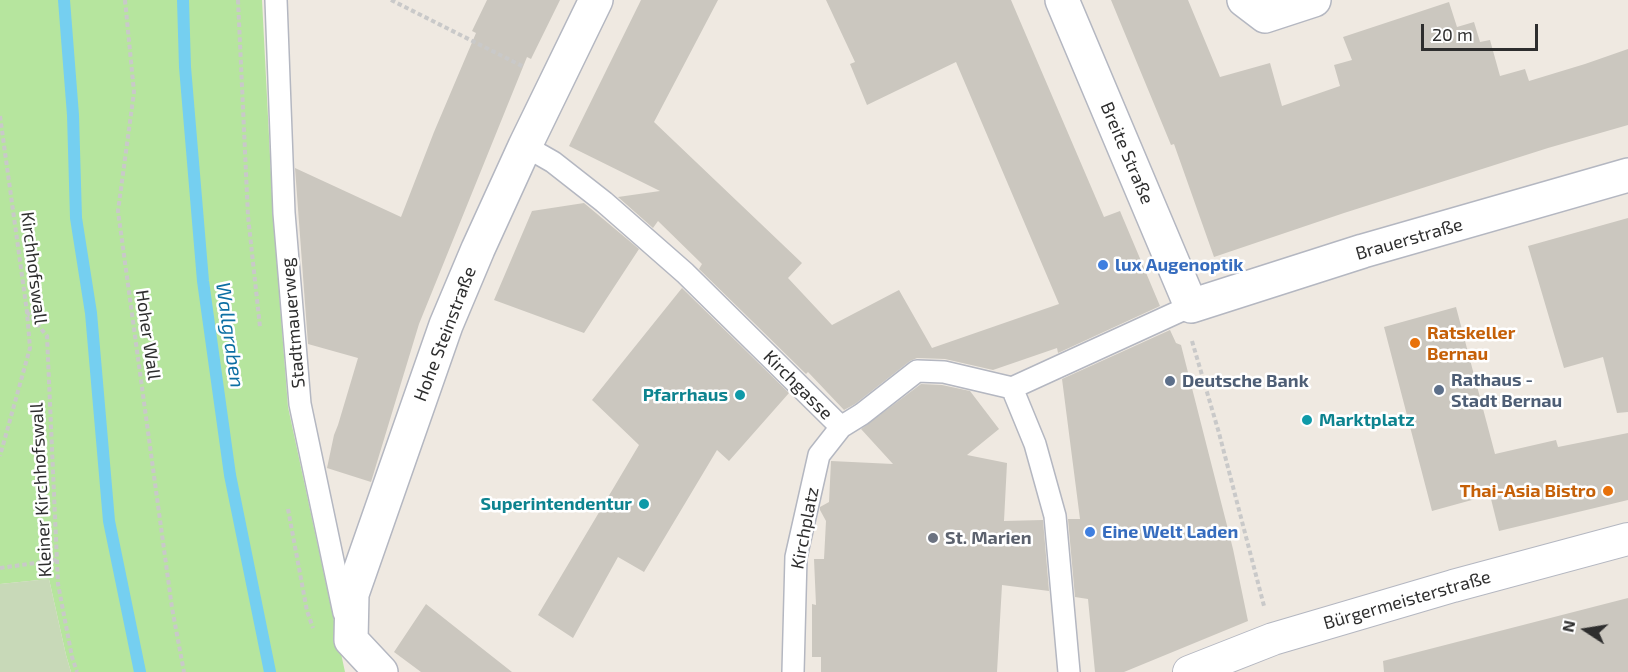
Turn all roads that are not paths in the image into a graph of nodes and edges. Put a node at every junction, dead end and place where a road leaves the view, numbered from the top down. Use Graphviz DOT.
graph roads {
  1 [pos="276,0"];
  2 [pos="596,0"];
  3 [pos="1062,0"];
  4 [pos="1314,0"];
  5 [pos="1254,8"];
  6 [pos="525,146"];
  7 [pos="1628,175"];
  8 [pos="1182,310"];
  9 [pos="1012,388"];
  10 [pos="841,427"];
  11 [pos="1628,539"];
  12 [pos="351,640"];
  13 [pos="381,672"];
  14 [pos="793,672"];
  15 [pos="1069,672"];
  16 [pos="1189,672"];
  1 -- 12 [label="lane, Stadtmauerweg"];
  2 -- 6 [label="street, Hohe Steinstraße"];
  3 -- 8 [label="street, Breite Straße"];
  4 -- 5 [label="street"];
  6 -- 10 [label="lane, Kirchgasse"];
  6 -- 12 [label="street, Hohe Steinstraße"];
  7 -- 8 [label="street, Brauerstraße"];
  8 -- 9 [label="lane"];
  9 -- 10 [label="lane, Kirchgasse"];
  9 -- 15 [label="lane"];
  10 -- 14 [label="lane, Kirchplatz"];
  11 -- 16 [label="street, Bürgermeisterstraße"];
  12 -- 13 [label="street"];
}
